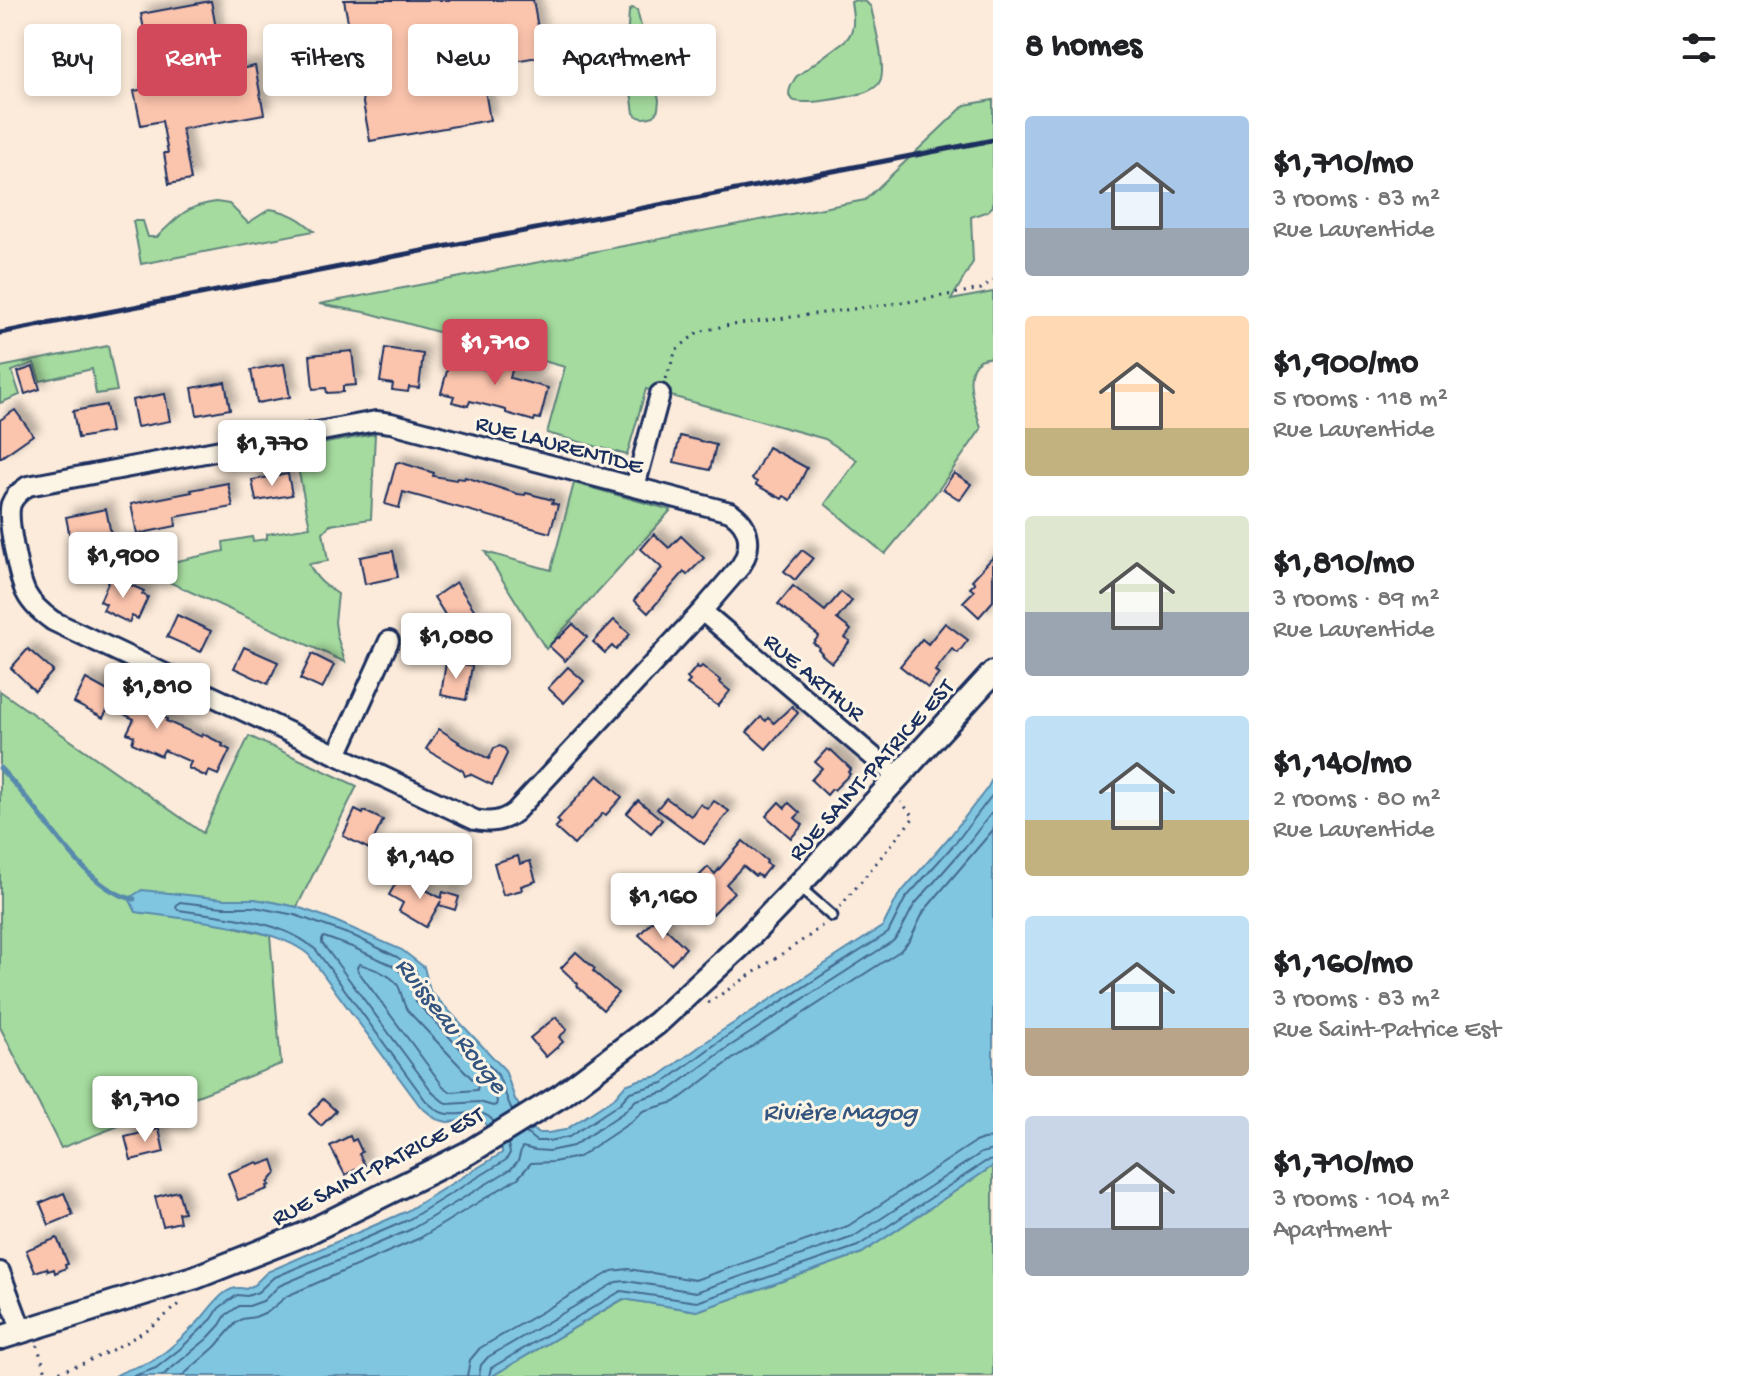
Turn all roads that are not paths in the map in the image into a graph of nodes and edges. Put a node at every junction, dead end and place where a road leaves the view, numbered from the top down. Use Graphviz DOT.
graph roads {
  1 [pos="660,394"];
  2 [pos="635,487"];
  3 [pos="702,611"];
  4 [pos="389,641"];
  5 [pos="993,673"];
  6 [pos="337,755"];
  7 [pos="897,777"];
  8 [pos="798,886"];
  9 [pos="832,916"];
  10 [pos="0,1272"];
  11 [pos="22,1331"];
  12 [pos="0,1338"];
  1 -- 2 [label="street"];
  2 -- 3 [label="street, RUE LAURENTIDE"];
  2 -- 6 [label="street, RUE LAURENTIDE"];
  3 -- 6 [label="street, RUE LAURENTIDE"];
  3 -- 7 [label="street, RUE ARTHUR"];
  4 -- 6 [label="street"];
  5 -- 7 [label="street, RUE SAINT-PATRICE EST"];
  7 -- 8 [label="street, RUE SAINT-PATRICE EST"];
  8 -- 9 [label="lane"];
  8 -- 11 [label="street, RUE SAINT-PATRICE EST"];
  10 -- 11 [label="street"];
  11 -- 12 [label="street, RUE SAINT-PATRICE EST"];
}
